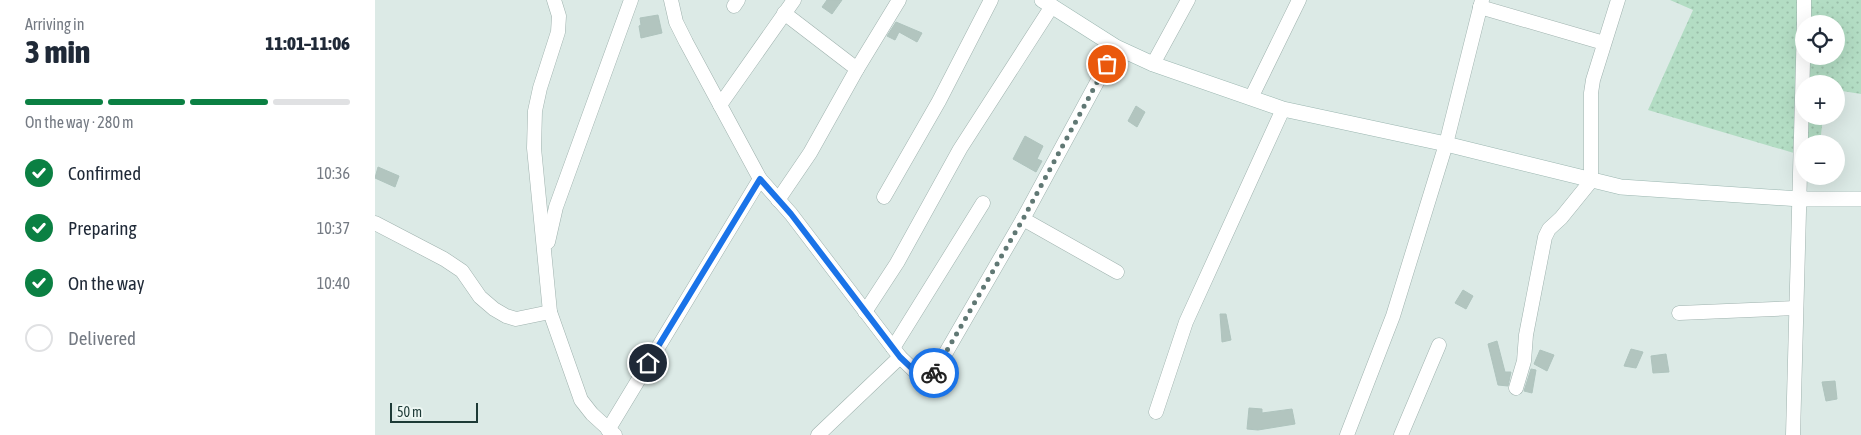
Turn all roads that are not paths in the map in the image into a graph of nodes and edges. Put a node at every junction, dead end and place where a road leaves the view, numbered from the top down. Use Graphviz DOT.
graph roads {
  1 [pos="554,0"];
  2 [pos="631,0"];
  3 [pos="671,0"];
  4 [pos="793,0"];
  5 [pos="899,0"];
  6 [pos="991,0"];
  7 [pos="1188,0"];
  8 [pos="1299,0"];
  9 [pos="1617,0"];
  10 [pos="1804,0"];
  11 [pos="1047,3"];
  12 [pos="1481,3"];
  13 [pos="784,13"];
  14 [pos="1804,15"];
  15 [pos="1604,43"];
  16 [pos="1116,47"];
  17 [pos="1153,64"];
  18 [pos="1803,65"];
  19 [pos="857,69"];
  20 [pos="1251,98"];
  21 [pos="720,105"];
  22 [pos="1283,110"];
  23 [pos="1446,144"];
  24 [pos="760,179"];
  25 [pos="1591,181"];
  26 [pos="884,197"];
  27 [pos="1799,199"];
  28 [pos="778,200"];
  29 [pos="1861,200"];
  30 [pos="983,203"];
  31 [pos="1023,219"];
  32 [pos="375,223"];
  33 [pos="545,257"];
  34 [pos="1117,272"];
  35 [pos="1796,308"];
  36 [pos="550,312"];
  37 [pos="865,312"];
  38 [pos="1679,313"];
  39 [pos="1439,345"];
  40 [pos="897,352"];
  41 [pos="1516,388"];
  42 [pos="1156,412"];
  43 [pos="611,432"];
  44 [pos="818,435"];
  45 [pos="1347,435"];
  46 [pos="1401,435"];
  47 [pos="1793,435"];
  1 -- 33 [label="street"];
  2 -- 33 [label="street"];
  3 -- 21 [label="street"];
  4 -- 13 [label="street"];
  5 -- 19 [label="street"];
  6 -- 26 [label="street"];
  7 -- 17 [label="street"];
  8 -- 20 [label="street"];
  9 -- 15 [label="street"];
  10 -- 14 [label="street"];
  11 -- 16 [label="street"];
  11 -- 37 [label="street"];
  12 -- 15 [label="street"];
  12 -- 23 [label="street"];
  13 -- 19 [label="street"];
  13 -- 21 [label="street"];
  15 -- 25 [label="street"];
  16 -- 17 [label="street"];
  16 -- 31 [label="street"];
  17 -- 20 [label="street"];
  18 -- 27 [label="street"];
  19 -- 28 [label="street"];
  20 -- 22 [label="street"];
  21 -- 24 [label="street"];
  22 -- 23 [label="street"];
  22 -- 42 [label="street"];
  23 -- 25 [label="street"];
  23 -- 45 [label="street"];
  24 -- 28 [label="street"];
  24 -- 43 [label="street"];
  25 -- 27 [label="street"];
  25 -- 41 [label="street"];
  27 -- 29 [label="street"];
  27 -- 35 [label="street"];
  28 -- 37 [label="street"];
  30 -- 40 [label="street"];
  31 -- 34 [label="street"];
  31 -- 40 [label="street"];
  32 -- 36 [label="street"];
  33 -- 36 [label="street"];
  35 -- 38 [label="street"];
  35 -- 47 [label="street"];
  36 -- 43 [label="street"];
  37 -- 40 [label="street"];
  39 -- 46 [label="street"];
  40 -- 44 [label="street"];
}
